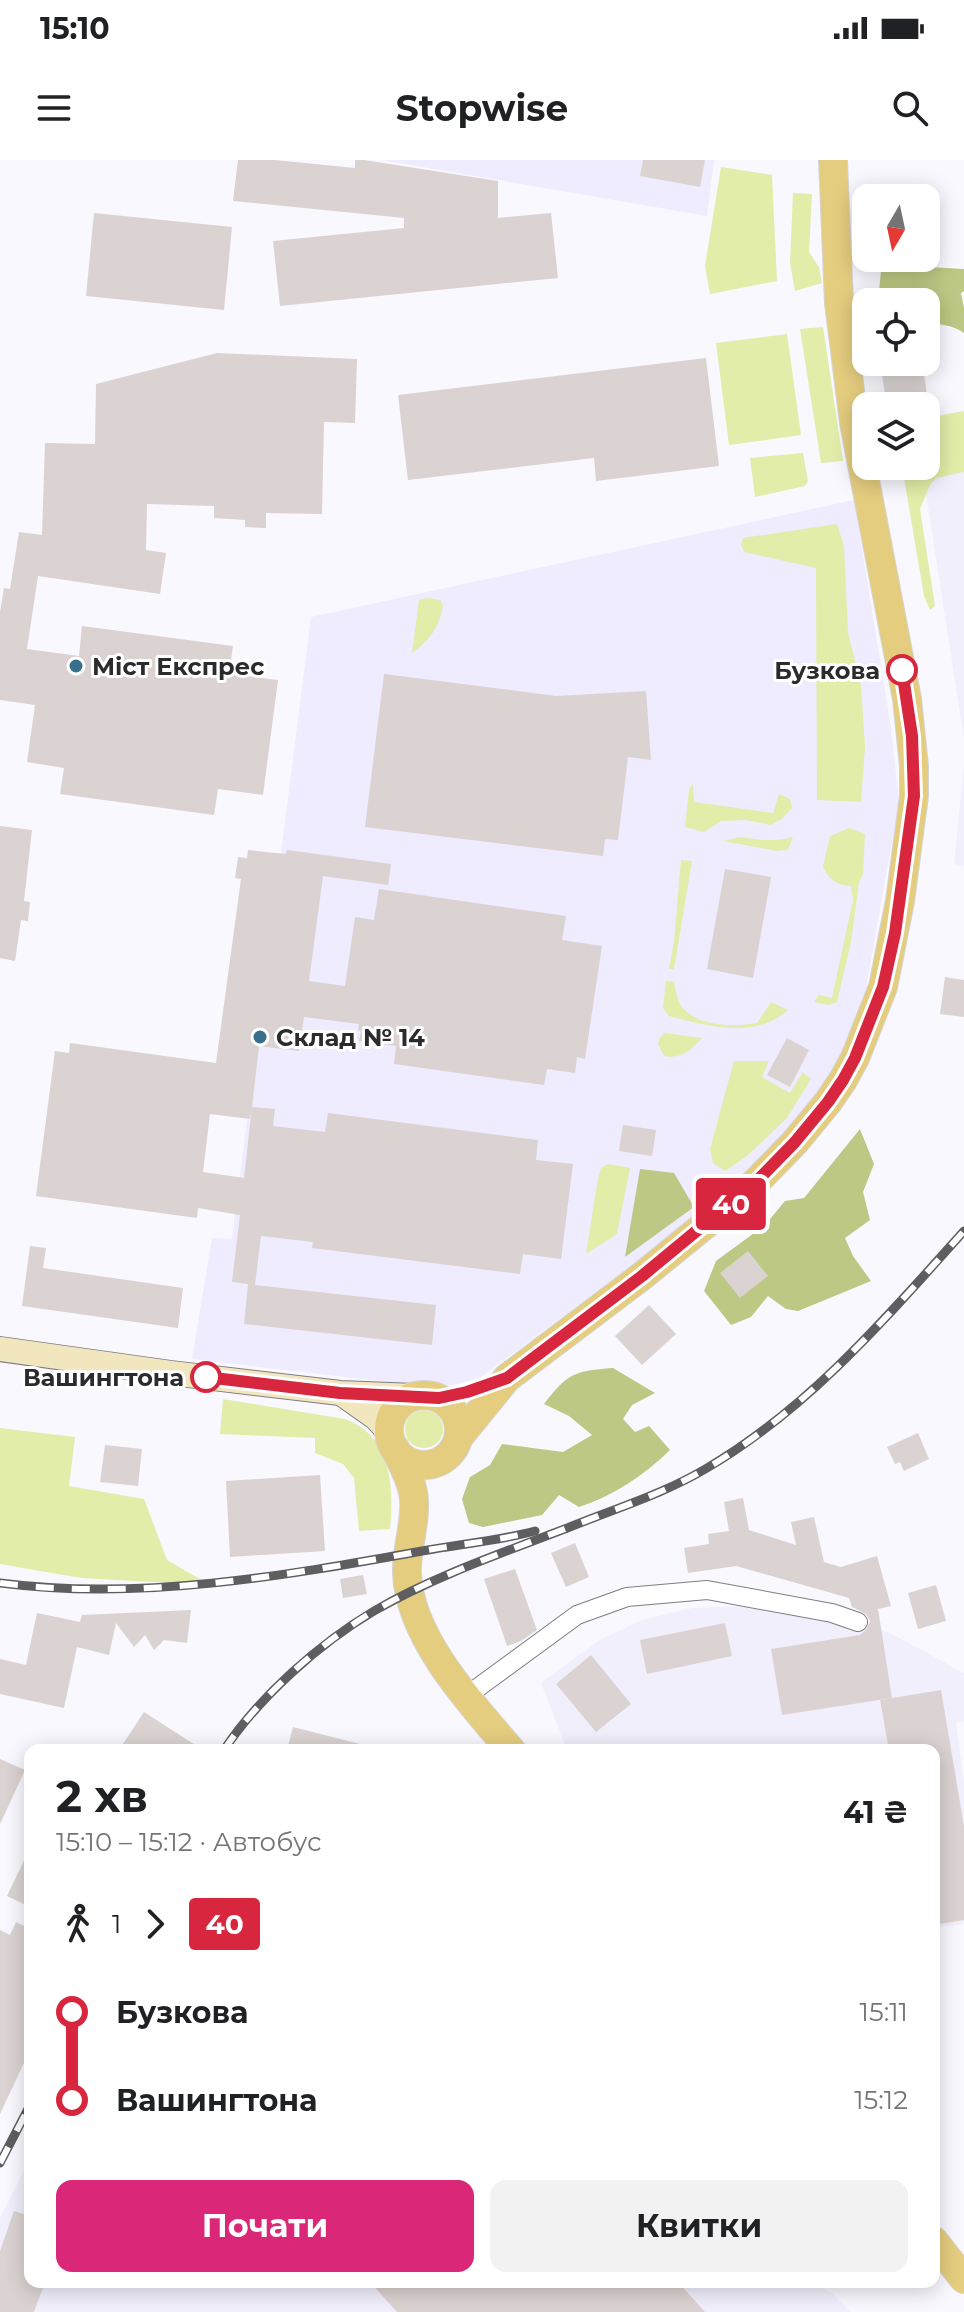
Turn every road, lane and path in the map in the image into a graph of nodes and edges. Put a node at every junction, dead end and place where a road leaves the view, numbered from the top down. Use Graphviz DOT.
graph roads {
  1 [pos="833,160"];
  2 [pos="0,1349"];
  3 [pos="507,1378"];
  4 [pos="340,1393"];
  5 [pos="427,1397"];
  6 [pos="459,1437"];
  7 [pos="392,1440"];
  8 [pos="442,1460"];
  9 [pos="414,1499"];
  10 [pos="858,1622"];
  11 [pos="471,1704"];
  12 [pos="506,1744"];
  13 [pos="940,2249"];
  14 [pos="964,2279"];
  1 -- 3 [label="main road"];
  2 -- 4 [label="main road"];
  3 -- 5 [label="main road"];
  3 -- 6 [label="main road"];
  4 -- 5 [label="main road"];
  4 -- 7 [label="main road"];
  5 -- 6 [label="main road"];
  5 -- 7 [label="main road"];
  6 -- 8 [label="main road"];
  7 -- 8 [label="main road"];
  7 -- 9 [label="main road"];
  8 -- 9 [label="main road"];
  9 -- 11 [label="main road"];
  10 -- 11 [label="street"];
  11 -- 12 [label="main road"];
  13 -- 14 [label="main road"];
}
